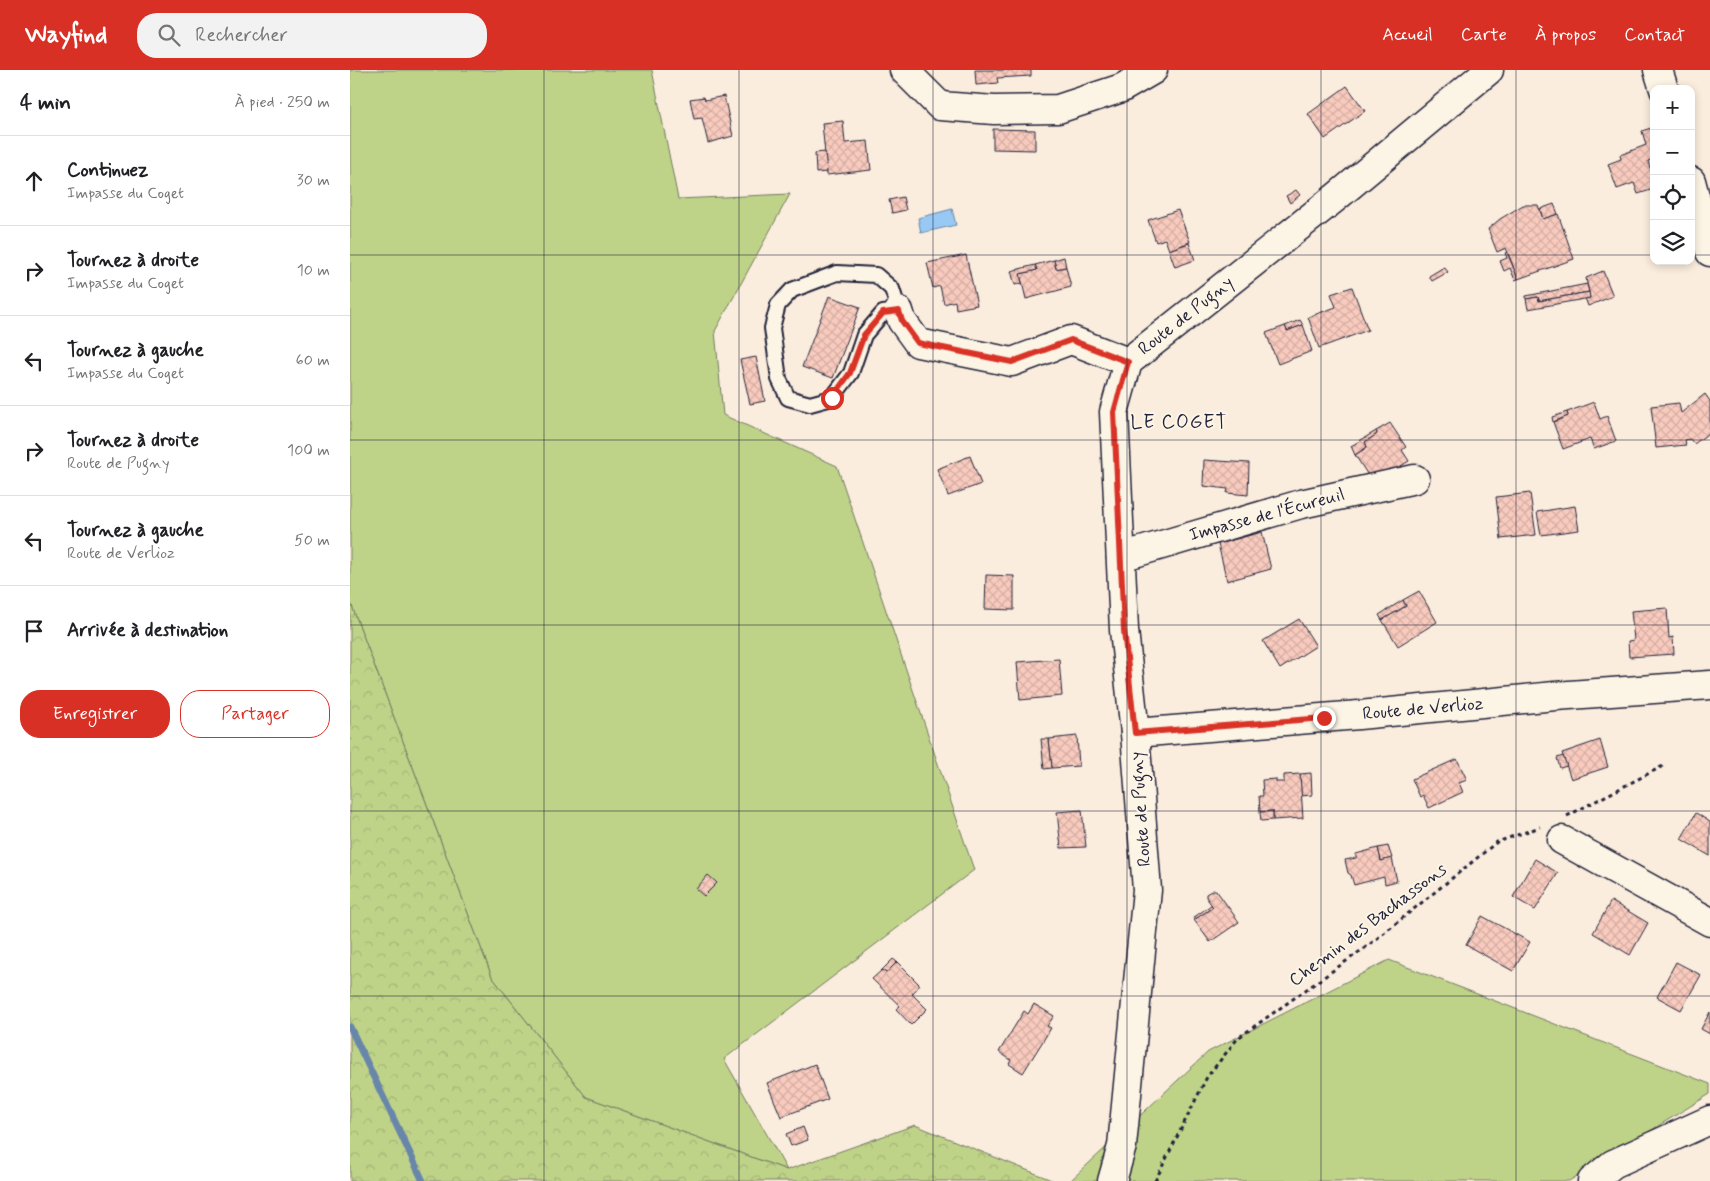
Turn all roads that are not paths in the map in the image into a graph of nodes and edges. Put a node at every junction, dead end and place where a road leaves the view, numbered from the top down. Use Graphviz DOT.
graph roads {
  1 [pos="904,70"];
  2 [pos="1153,70"];
  3 [pos="1489,70"];
  4 [pos="1658,70"];
  5 [pos="1663,85"];
  6 [pos="1695,196"];
  7 [pos="1710,252"];
  8 [pos="899,311"];
  9 [pos="1128,362"];
  10 [pos="1415,479"];
  11 [pos="1121,557"];
  12 [pos="1710,685"];
  13 [pos="1135,733"];
  14 [pos="1557,827"];
  15 [pos="1710,922"];
  16 [pos="1710,1120"];
  17 [pos="1112,1181"];
  18 [pos="1592,1181"];
  1 -- 2 [label="street"];
  3 -- 9 [label="street, Route de Pugny"];
  4 -- 5 [label="street"];
  6 -- 7 [label="street"];
  8 -- 8 [label="lane"];
  8 -- 9 [label="street"];
  9 -- 11 [label="street, Route de Pugny"];
  10 -- 11 [label="street, Impasse de l'Écureuil"];
  11 -- 13 [label="street, Route de Pugny"];
  12 -- 13 [label="street, Route de Verlioz"];
  13 -- 17 [label="street, Route de Pugny"];
  14 -- 15 [label="street"];
  16 -- 18 [label="street"];
}
